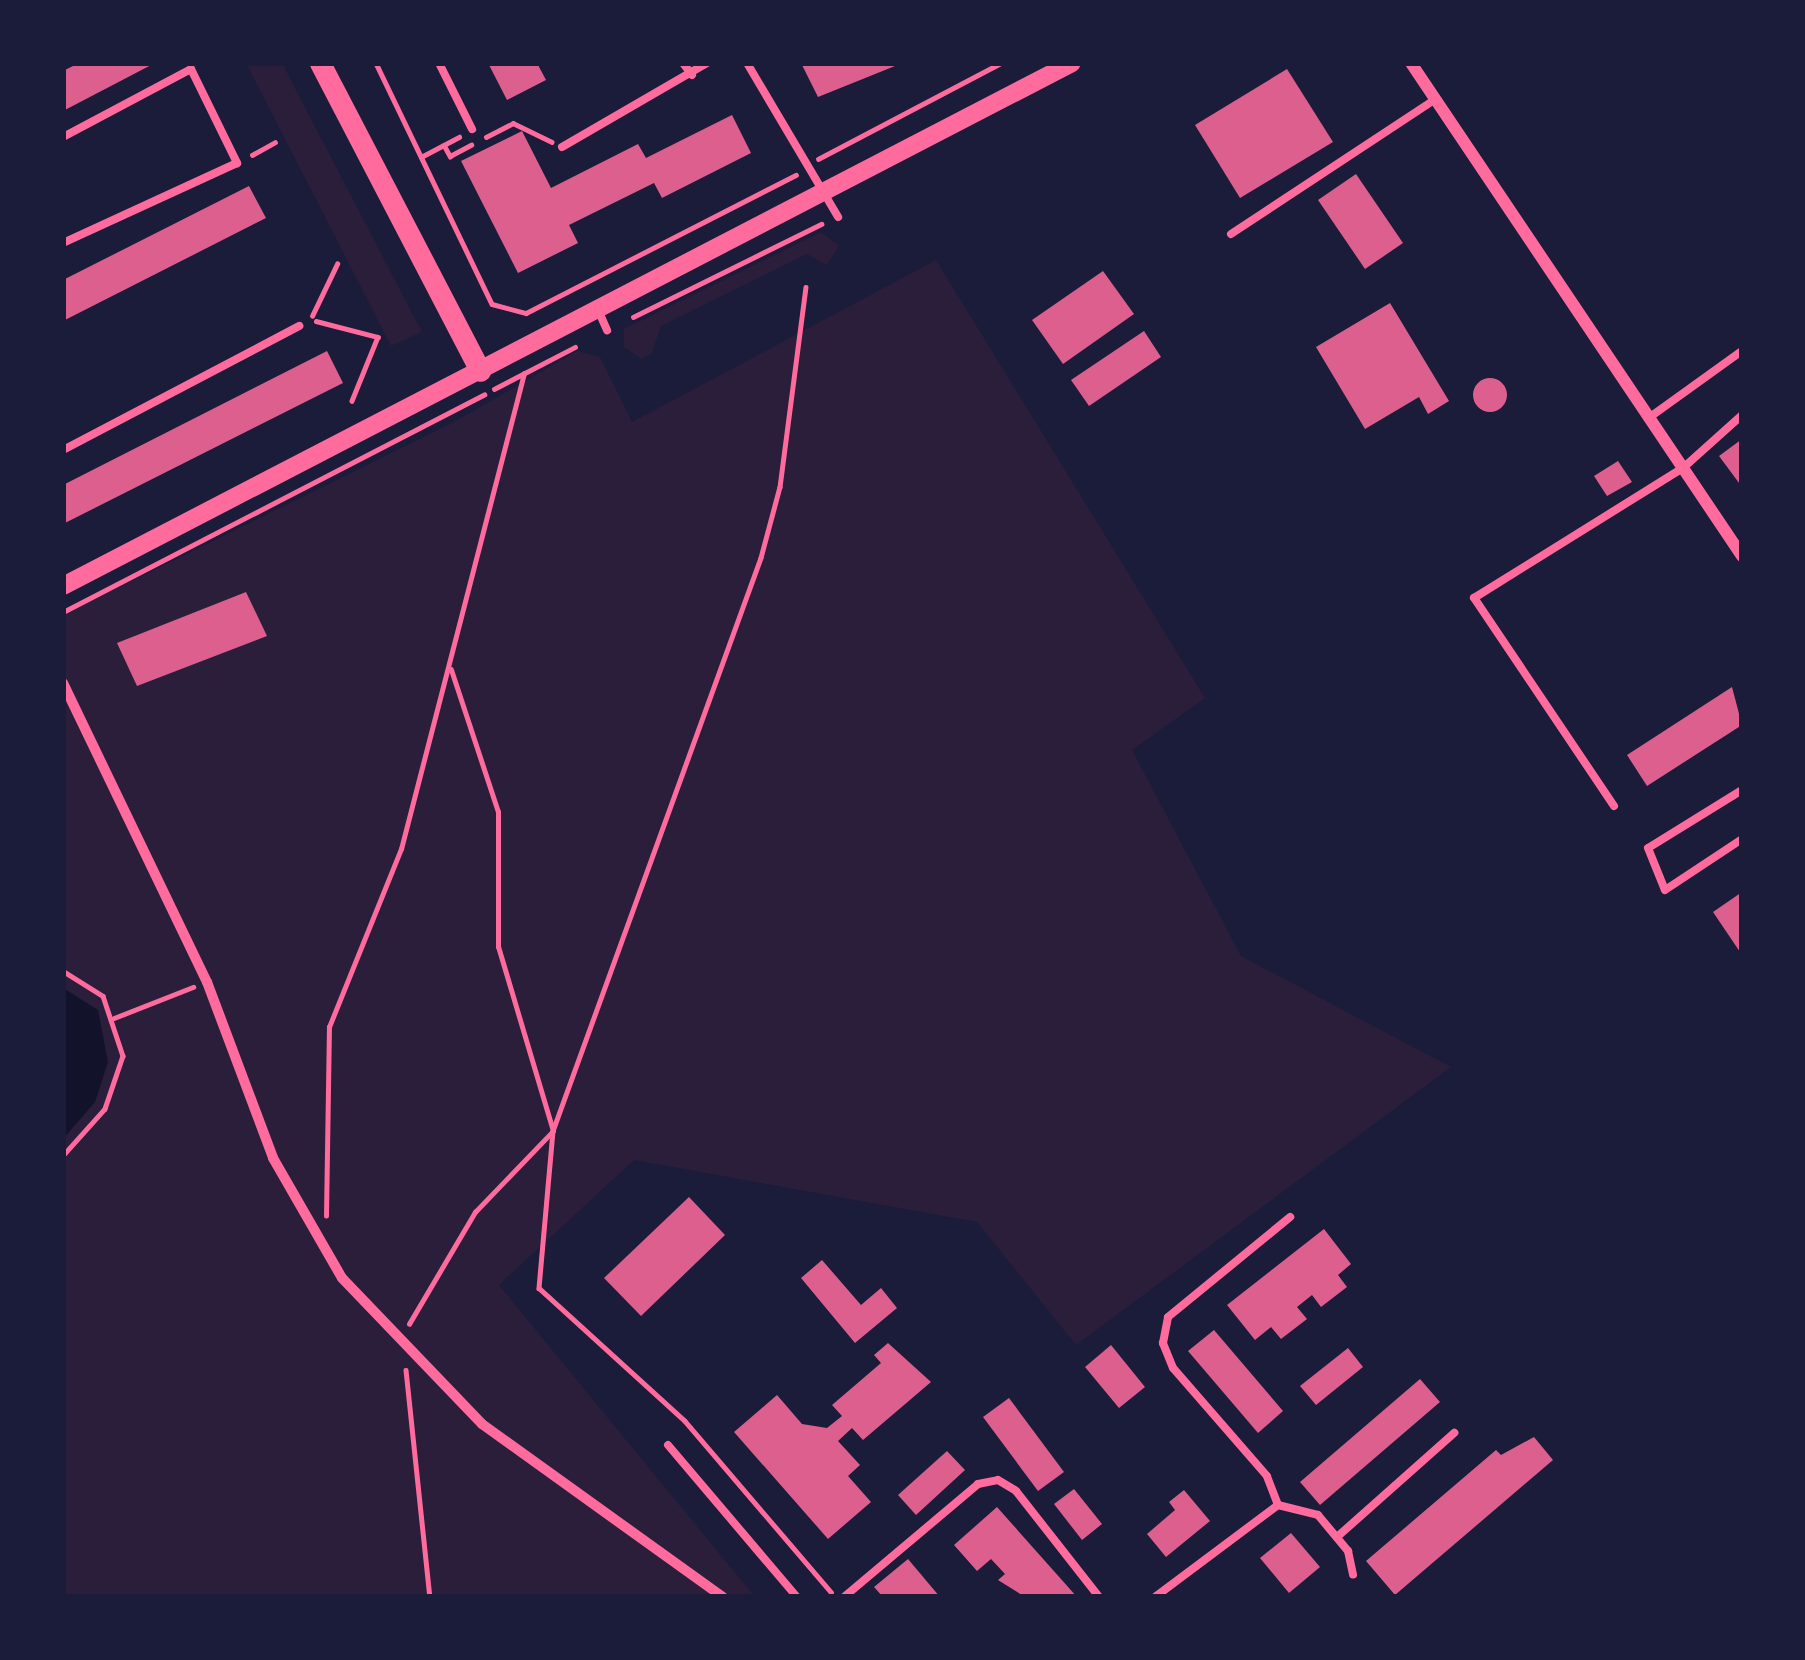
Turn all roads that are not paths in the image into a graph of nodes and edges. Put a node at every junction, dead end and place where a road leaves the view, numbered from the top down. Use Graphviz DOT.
graph roads {
  1 [pos="320,63"];
  2 [pos="439,63"];
  3 [pos="683,63"];
  4 [pos="707,63"];
  5 [pos="747,63"];
  6 [pos="1072,63"];
  7 [pos="1411,63"];
  8 [pos="692,75"];
  9 [pos="1433,100"];
  10 [pos="472,129"];
  11 [pos="63,137"];
  12 [pos="562,147"];
  13 [pos="823,193"];
  14 [pos="838,217"];
  15 [pos="1231,234"];
  16 [pos="63,243"];
  17 [pos="598,310"];
  18 [pos="299,326"];
  19 [pos="607,329"];
  20 [pos="1742,351"];
  21 [pos="480,371"];
  22 [pos="1742,415"];
  23 [pos="1648,418"];
  24 [pos="63,450"];
  25 [pos="1682,468"];
  26 [pos="1740,549"];
  27 [pos="63,586"];
  28 [pos="63,683"];
  29 [pos="1742,790"];
  30 [pos="1614,806"];
  31 [pos="1742,839"];
  32 [pos="1290,1217"];
  33 [pos="1454,1432"];
  34 [pos="668,1444"];
  35 [pos="1278,1505"];
  36 [pos="1337,1537"];
  37 [pos="1353,1574"];
  38 [pos="724,1597"];
  39 [pos="797,1597"];
  40 [pos="839,1597"];
  41 [pos="1099,1597"];
  42 [pos="1155,1597"];
  1 -- 21 [label="main road"];
  2 -- 10 [label="lane"];
  3 -- 8 [label="lane"];
  4 -- 8 [label="lane"];
  5 -- 13 [label="lane"];
  6 -- 13 [label="street"];
  7 -- 9 [label="street"];
  8 -- 12 [label="lane"];
  9 -- 15 [label="lane"];
  9 -- 23 [label="street"];
  11 -- 16 [label="lane"];
  13 -- 14 [label="lane"];
  13 -- 17 [label="street"];
  17 -- 19 [label="lane"];
  17 -- 21 [label="street"];
  18 -- 24 [label="lane"];
  20 -- 23 [label="lane"];
  21 -- 27 [label="street"];
  22 -- 25 [label="lane"];
  23 -- 25 [label="street"];
  25 -- 26 [label="street"];
  25 -- 30 [label="lane"];
  28 -- 38 [label="street"];
  29 -- 31 [label="lane"];
  32 -- 35 [label="lane"];
  33 -- 36 [label="lane"];
  34 -- 39 [label="lane"];
  35 -- 36 [label="lane"];
  35 -- 42 [label="lane"];
  36 -- 37 [label="lane"];
  40 -- 41 [label="lane"];
}
